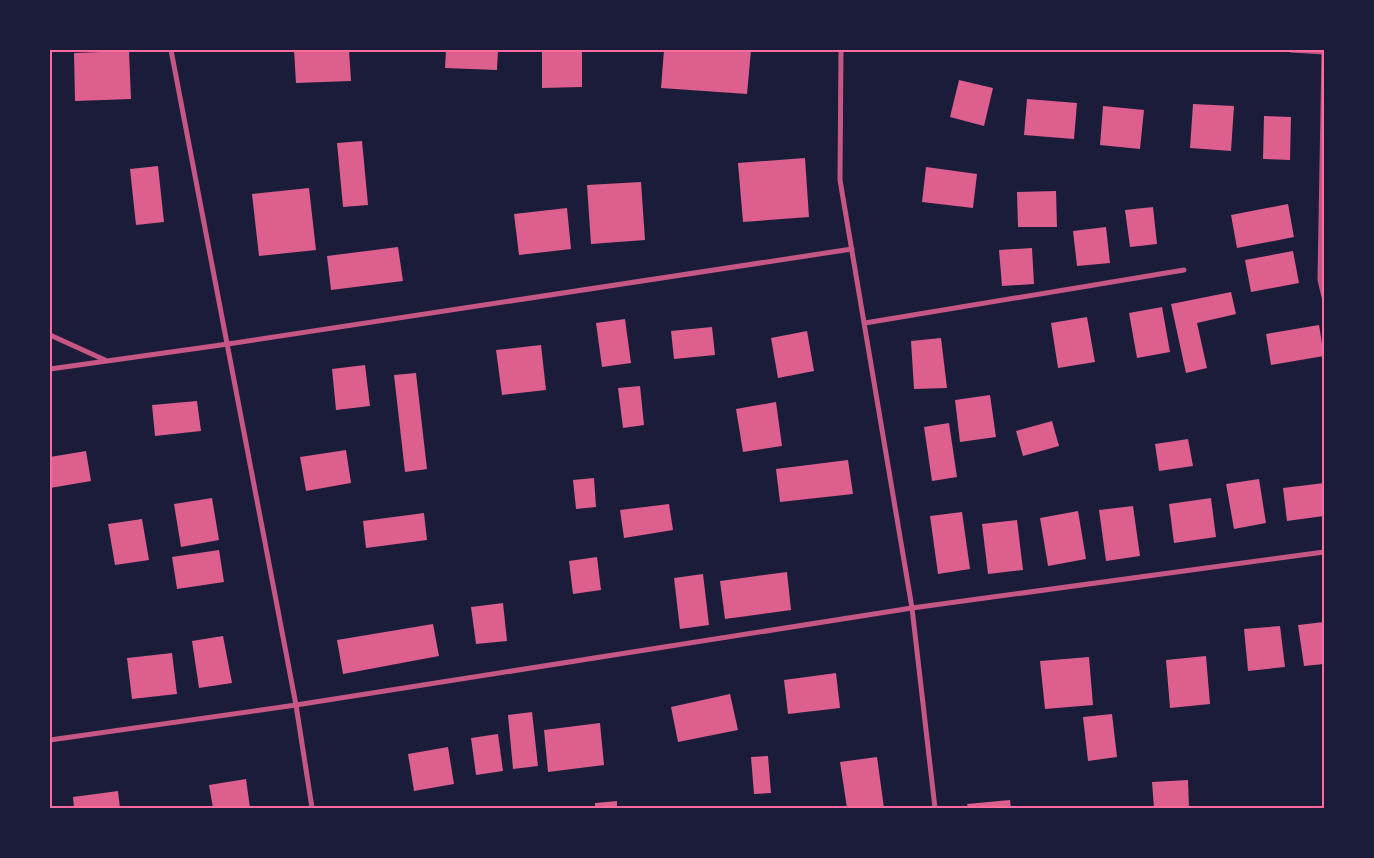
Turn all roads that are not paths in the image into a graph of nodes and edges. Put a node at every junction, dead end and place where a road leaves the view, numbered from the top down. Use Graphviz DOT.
graph roads {
  1 [pos="171,50"];
  2 [pos="841,50"];
  3 [pos="1291,50"];
  4 [pos="1324,52"];
  5 [pos="852,249"];
  6 [pos="1184,270"];
  7 [pos="1324,297"];
  8 [pos="865,322"];
  9 [pos="50,335"];
  10 [pos="228,344"];
  11 [pos="105,360"];
  12 [pos="50,370"];
  13 [pos="1324,552"];
  14 [pos="912,608"];
  15 [pos="296,705"];
  16 [pos="50,740"];
  17 [pos="312,808"];
  18 [pos="935,808"];
  1 -- 10 [label="street"];
  2 -- 5 [label="street"];
  3 -- 4 [label="street"];
  4 -- 7 [label="street"];
  5 -- 8 [label="street"];
  5 -- 10 [label="street"];
  6 -- 8 [label="street"];
  8 -- 14 [label="street"];
  9 -- 11 [label="street"];
  10 -- 11 [label="street"];
  10 -- 15 [label="street"];
  11 -- 12 [label="street"];
  13 -- 14 [label="street"];
  14 -- 15 [label="street"];
  14 -- 18 [label="street"];
  15 -- 16 [label="street"];
  15 -- 17 [label="street"];
}
